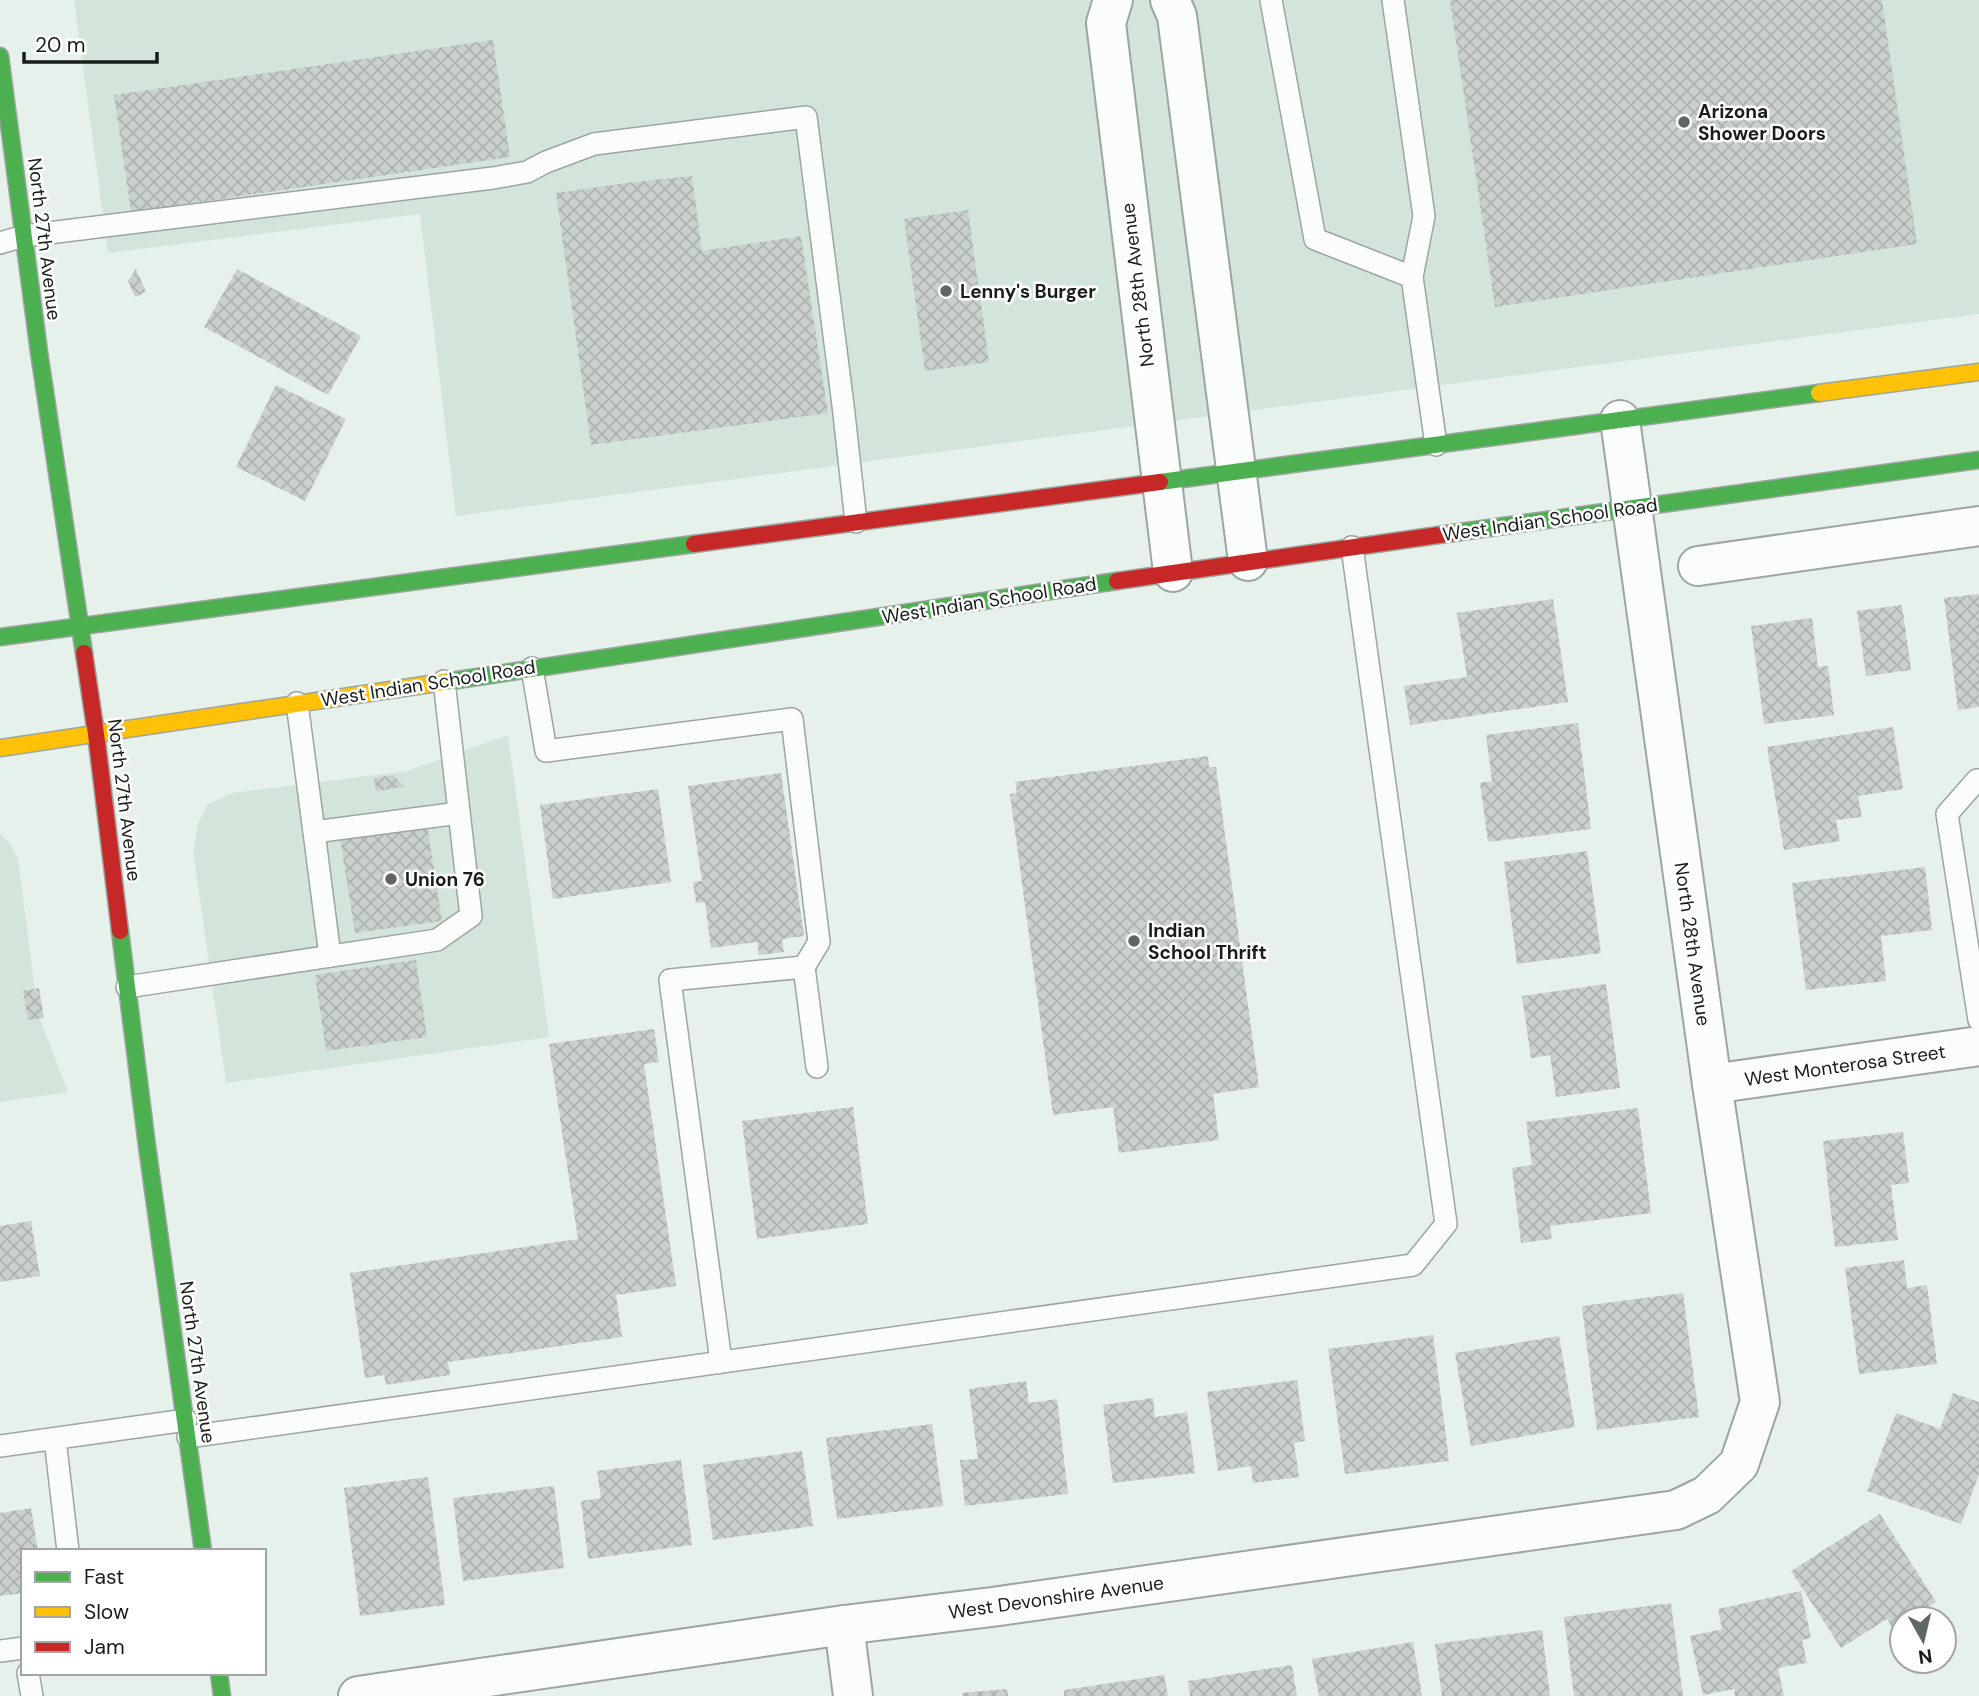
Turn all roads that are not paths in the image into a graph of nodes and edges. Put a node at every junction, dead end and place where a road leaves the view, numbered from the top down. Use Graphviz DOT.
graph roads {
  1 [pos="1113,0"];
  2 [pos="1170,0"];
  3 [pos="1270,0"];
  4 [pos="1393,0"];
  5 [pos="0,56"];
  6 [pos="5,132"];
  7 [pos="24,236"];
  8 [pos="0,243"];
  9 [pos="1412,277"];
  10 [pos="1979,372"];
  11 [pos="1620,420"];
  12 [pos="1436,444"];
  13 [pos="1979,460"];
  14 [pos="1235,471"];
  15 [pos="1161,482"];
  16 [pos="1632,507"];
  17 [pos="856,522"];
  18 [pos="1979,526"];
  19 [pos="1352,547"];
  20 [pos="1248,561"];
  21 [pos="1698,566"];
  22 [pos="1173,572"];
  23 [pos="79,626"];
  24 [pos="0,637"];
  25 [pos="532,668"];
  26 [pos="444,681"];
  27 [pos="297,703"];
  28 [pos="96,734"];
  29 [pos="0,748"];
  30 [pos="1979,780"];
  31 [pos="459,813"];
  32 [pos="314,832"];
  33 [pos="330,956"];
  34 [pos="804,967"];
  35 [pos="127,987"];
  36 [pos="1979,1020"];
  37 [pos="1979,1046"];
  38 [pos="817,1067"];
  39 [pos="1712,1084"];
  40 [pos="721,1362"];
  41 [pos="187,1429"];
  42 [pos="55,1439"];
  43 [pos="0,1446"];
  44 [pos="1739,1464"];
  45 [pos="68,1549"];
  46 [pos="203,1549"];
  47 [pos="844,1625"];
  48 [pos="21,1648"];
  49 [pos="0,1651"];
  50 [pos="28,1675"];
  51 [pos="219,1675"];
  52 [pos="32,1696"];
  53 [pos="222,1696"];
  54 [pos="358,1696"];
  55 [pos="853,1696"];
  1 -- 15 [label="street, North 28th Avenue"];
  2 -- 14 [label="street"];
  3 -- 9 [label="lane"];
  4 -- 9 [label="lane"];
  5 -- 6 [label="main road, North 27th Avenue"];
  6 -- 7 [label="main road, North 27th Avenue"];
  7 -- 8 [label="lane"];
  7 -- 17 [label="lane"];
  7 -- 23 [label="main road, North 27th Avenue"];
  9 -- 12 [label="lane"];
  10 -- 11 [label="main road"];
  11 -- 12 [label="main road"];
  11 -- 16 [label="street, North 28th Avenue"];
  12 -- 14 [label="main road"];
  13 -- 16 [label="main road, West Indian School Road"];
  14 -- 15 [label="main road"];
  14 -- 20 [label="street"];
  15 -- 17 [label="main road"];
  15 -- 22 [label="street, North 28th Avenue"];
  16 -- 19 [label="main road, West Indian School Road"];
  16 -- 39 [label="street, North 28th Avenue"];
  17 -- 23 [label="main road"];
  18 -- 21 [label="street"];
  19 -- 20 [label="main road, West Indian School Road"];
  19 -- 40 [label="lane"];
  20 -- 22 [label="main road, West Indian School Road"];
  22 -- 25 [label="main road, West Indian School Road"];
  23 -- 24 [label="main road"];
  23 -- 28 [label="main road, North 27th Avenue"];
  25 -- 26 [label="main road, West Indian School Road"];
  25 -- 34 [label="lane"];
  26 -- 27 [label="main road, West Indian School Road"];
  26 -- 31 [label="lane"];
  27 -- 28 [label="main road, West Indian School Road"];
  27 -- 32 [label="lane"];
  28 -- 29 [label="main road, West Indian School Road"];
  28 -- 35 [label="main road, North 27th Avenue"];
  30 -- 36 [label="lane"];
  31 -- 32 [label="lane"];
  31 -- 33 [label="lane"];
  32 -- 33 [label="lane"];
  33 -- 35 [label="lane"];
  34 -- 38 [label="lane"];
  34 -- 40 [label="lane"];
  35 -- 41 [label="main road, North 27th Avenue"];
  37 -- 39 [label="street, West Monterosa Street"];
  39 -- 44 [label="street, North 28th Avenue"];
  40 -- 41 [label="lane"];
  41 -- 42 [label="lane"];
  41 -- 46 [label="main road, North 27th Avenue"];
  42 -- 43 [label="lane"];
  42 -- 45 [label="lane"];
  44 -- 47 [label="street, West Devonshire Avenue"];
  47 -- 54 [label="street, West Devonshire Avenue"];
  47 -- 55 [label="street"];
  48 -- 49 [label="lane"];
  50 -- 52 [label="lane"];
  51 -- 53 [label="main road"];
}
